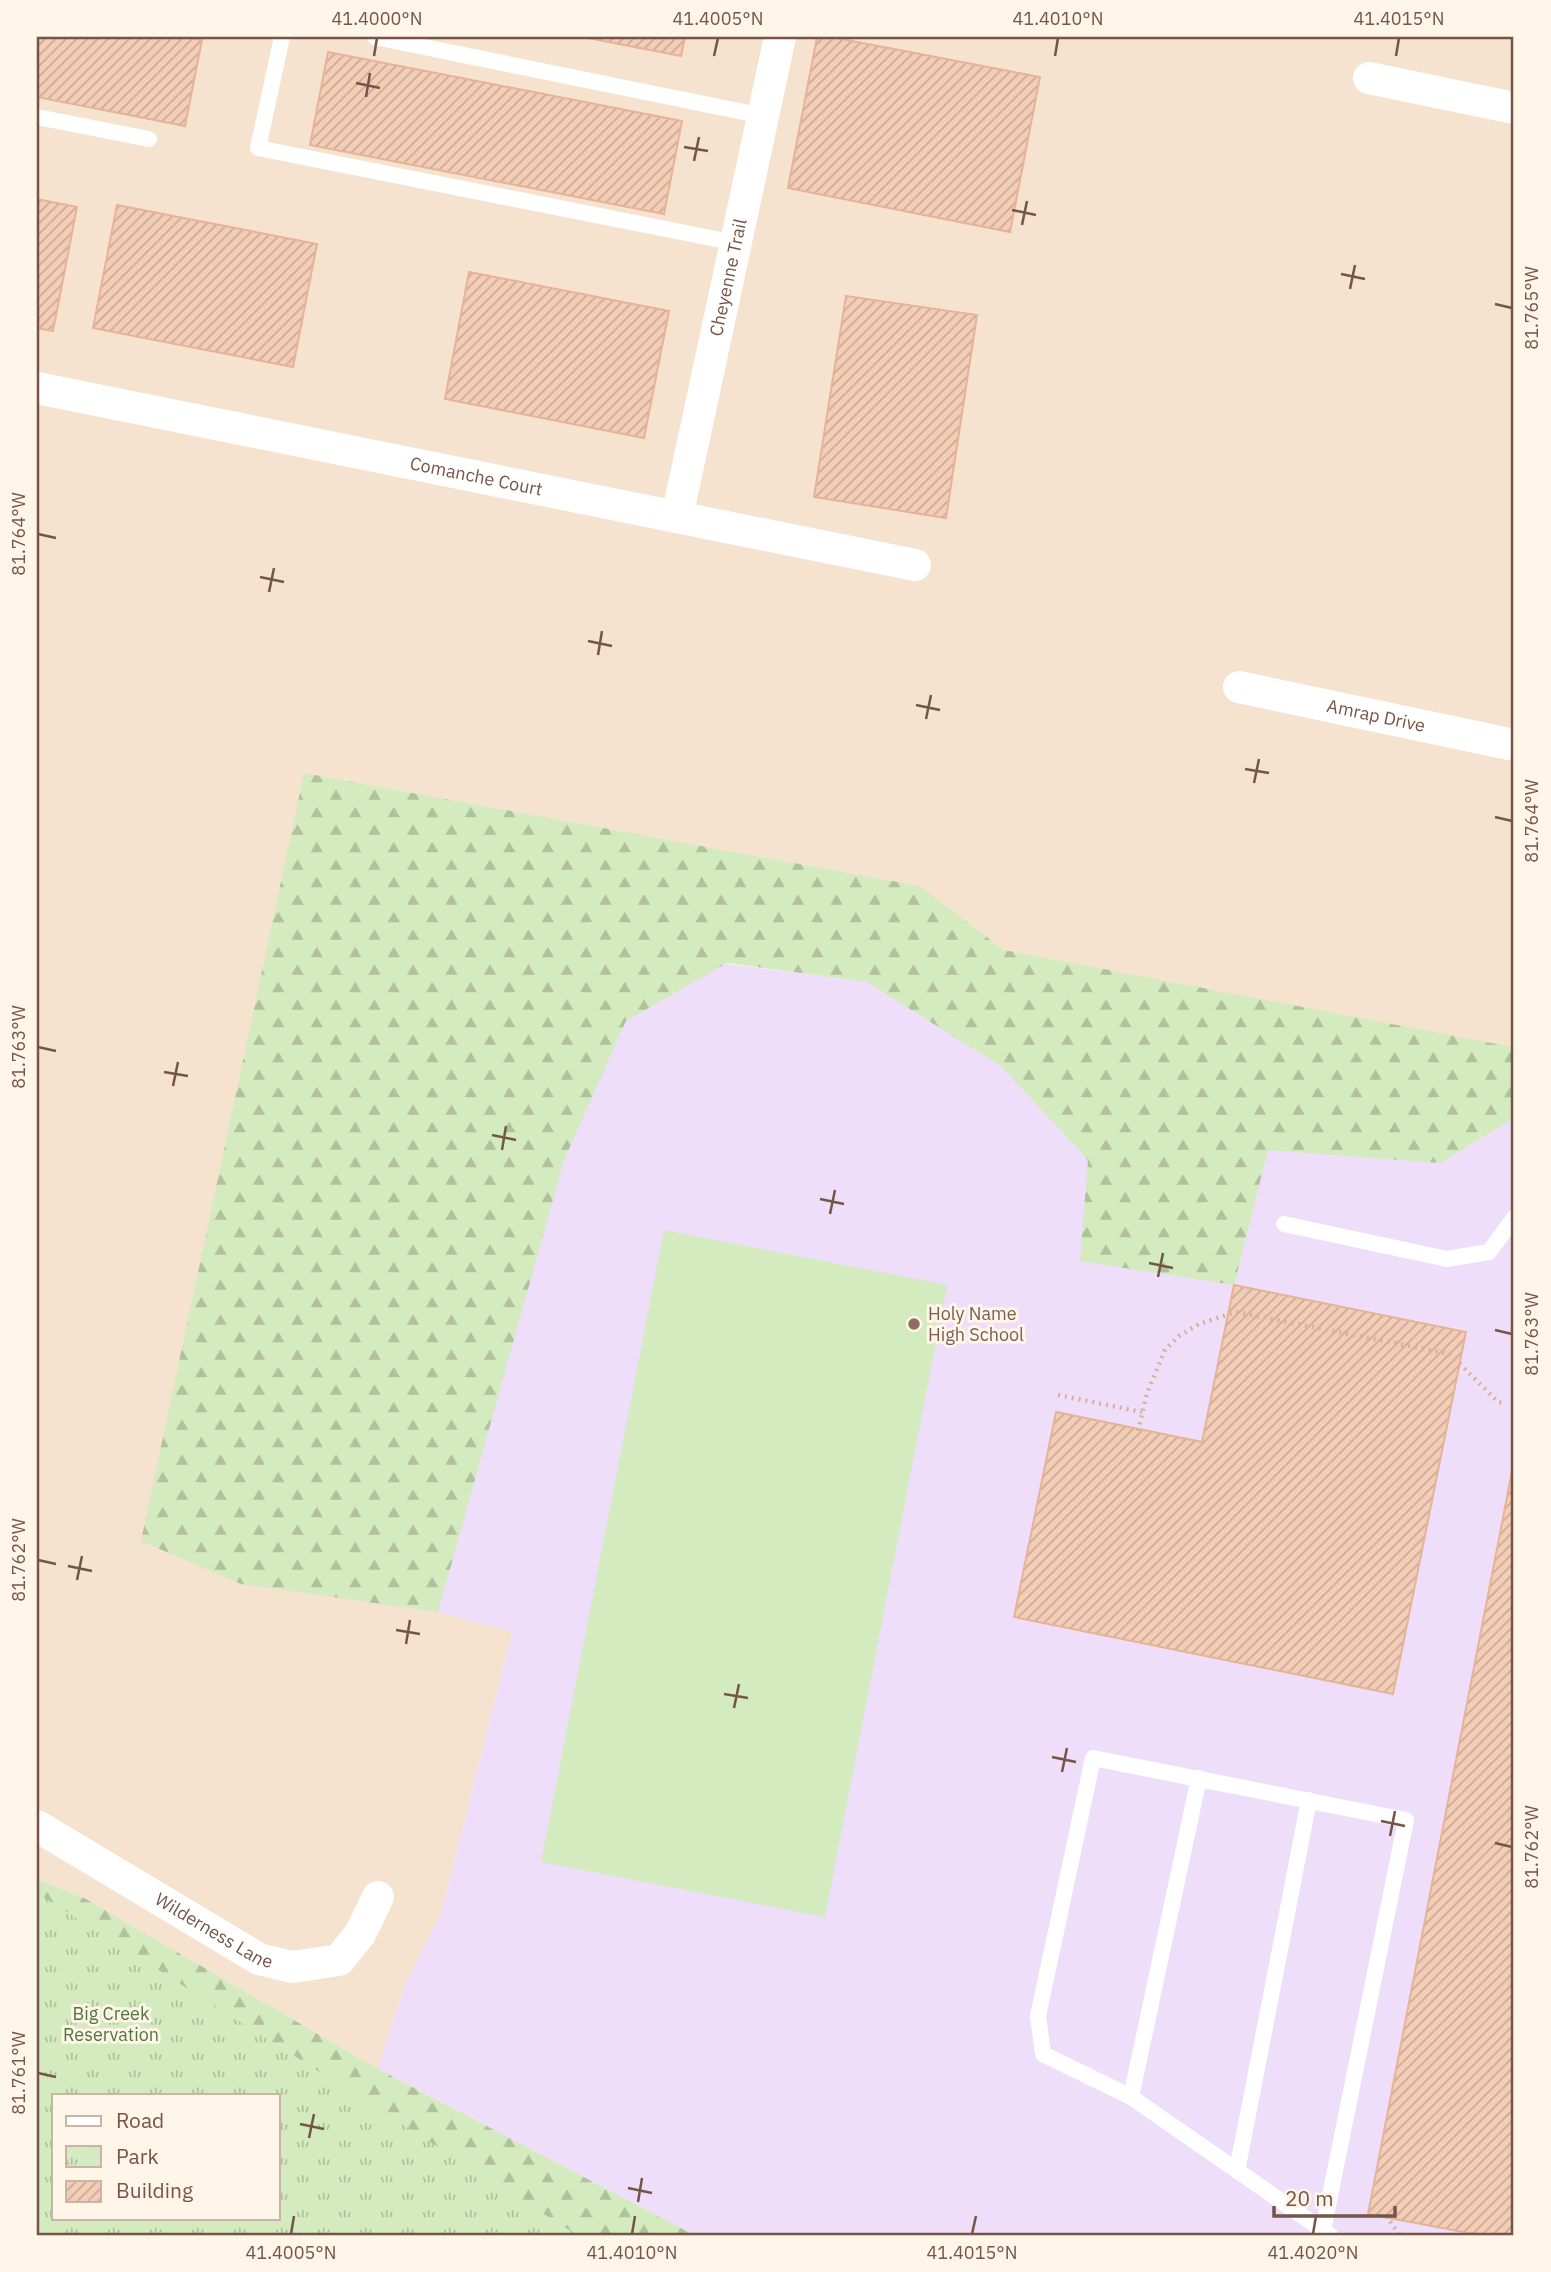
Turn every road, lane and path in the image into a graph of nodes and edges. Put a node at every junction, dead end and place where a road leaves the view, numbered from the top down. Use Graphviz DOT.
graph roads {
  1 [pos="282,37"];
  2 [pos="375,37"];
  3 [pos="780,37"];
  4 [pos="1369,78"];
  5 [pos="1514,108"];
  6 [pos="763,116"];
  7 [pos="37,117"];
  8 [pos="149,139"];
  9 [pos="736,243"];
  10 [pos="37,388"];
  11 [pos="677,517"];
  12 [pos="915,565"];
  13 [pos="1239,688"];
  14 [pos="1514,745"];
  15 [pos="1514,1218"];
  16 [pos="1284,1224"];
  17 [pos="1058,1395"];
  18 [pos="1505,1403"];
  19 [pos="1142,1412"];
  20 [pos="1138,1431"];
  21 [pos="1199,1778"];
  22 [pos="1310,1800"];
  23 [pos="37,1826"];
  24 [pos="378,1897"];
  25 [pos="1131,2097"];
  26 [pos="1237,2171"];
  27 [pos="1386,2216"];
  28 [pos="1326,2233"];
  29 [pos="1400,2235"];
  1 -- 9 [label="lane"];
  2 -- 6 [label="lane"];
  3 -- 6 [label="street, Cheyenne Trail"];
  4 -- 5 [label="street"];
  6 -- 9 [label="street, Cheyenne Trail"];
  7 -- 8 [label="lane"];
  9 -- 11 [label="street, Cheyenne Trail"];
  10 -- 11 [label="street, Comanche Court"];
  11 -- 12 [label="street, Comanche Court"];
  13 -- 14 [label="street, Amrap Drive"];
  15 -- 16 [label="lane"];
  17 -- 19 [label="path"];
  18 -- 19 [label="path"];
  19 -- 20 [label="path"];
  21 -- 22 [label="lane"];
  21 -- 25 [label="lane"];
  21 -- 25 [label="lane"];
  22 -- 26 [label="lane"];
  22 -- 28 [label="lane"];
  23 -- 24 [label="street, Wilderness Lane"];
  25 -- 26 [label="lane"];
  26 -- 28 [label="lane"];
  27 -- 29 [label="path"];
}
